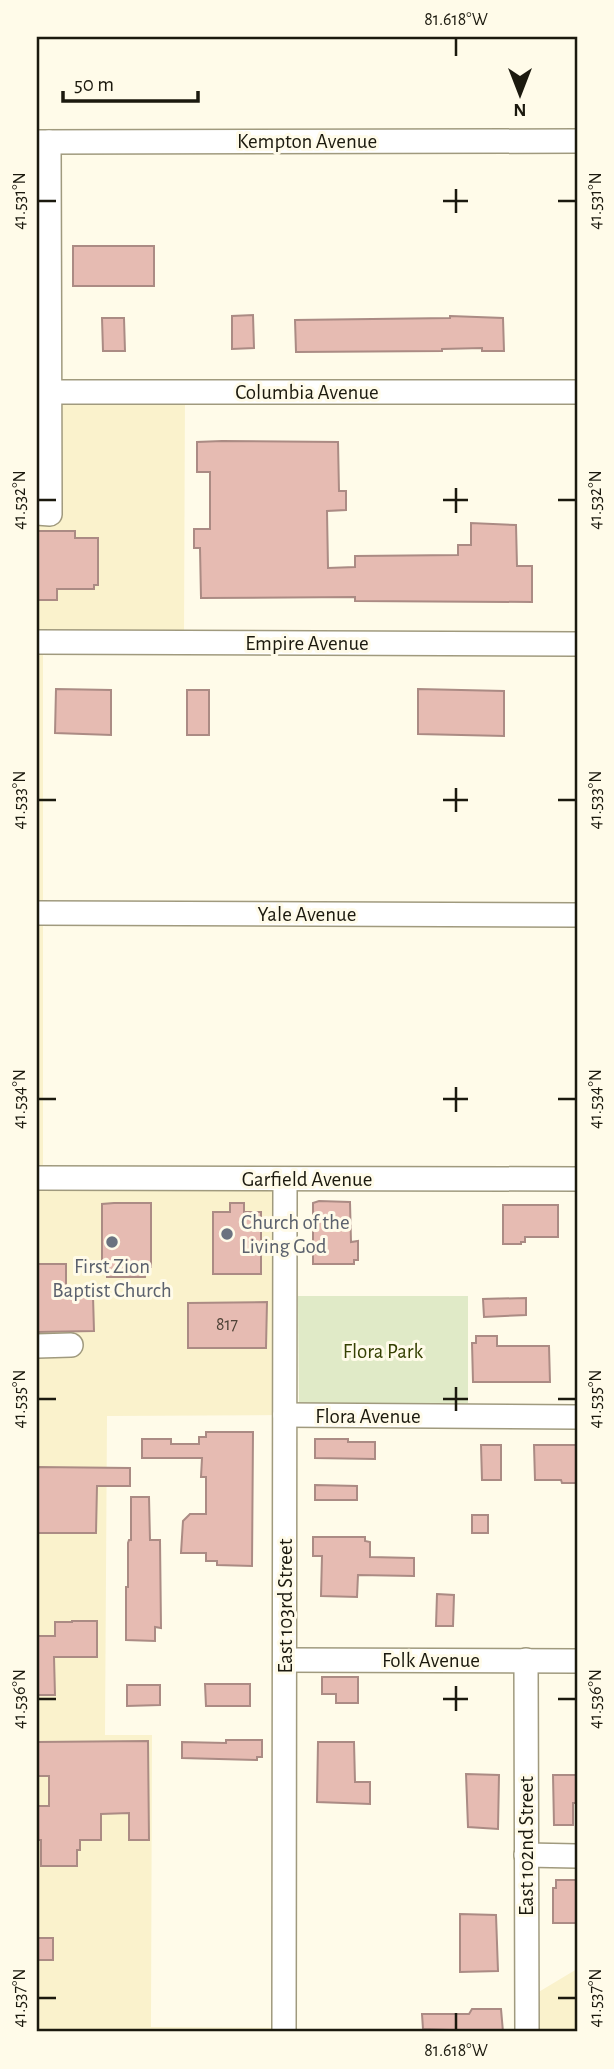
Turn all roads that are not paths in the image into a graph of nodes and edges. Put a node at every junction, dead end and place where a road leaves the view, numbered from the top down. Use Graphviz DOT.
graph roads {
  1 [pos="577,141"];
  2 [pos="43,142"];
  3 [pos="43,392"];
  4 [pos="577,392"];
  5 [pos="37,513"];
  6 [pos="37,642"];
  7 [pos="577,644"];
  8 [pos="37,913"];
  9 [pos="577,915"];
  10 [pos="37,1178"];
  11 [pos="285,1180"];
  12 [pos="577,1180"];
  13 [pos="71,1345"];
  14 [pos="37,1346"];
  15 [pos="285,1415"];
  16 [pos="577,1417"];
  17 [pos="285,1660"];
  18 [pos="526,1660"];
  19 [pos="577,1661"];
  20 [pos="526,1856"];
  21 [pos="577,1856"];
  22 [pos="284,2032"];
  23 [pos="527,2032"];
  1 -- 2 [label="street, Kempton Avenue"];
  2 -- 3 [label="street"];
  3 -- 4 [label="street, Columbia Avenue"];
  3 -- 5 [label="street"];
  6 -- 7 [label="street, Empire Avenue"];
  8 -- 9 [label="street, Yale Avenue"];
  10 -- 11 [label="street, Garfield Avenue"];
  11 -- 12 [label="street, Garfield Avenue"];
  11 -- 15 [label="street, East 103rd Street"];
  13 -- 14 [label="street"];
  15 -- 16 [label="street, Flora Avenue"];
  15 -- 17 [label="street, East 103rd Street"];
  17 -- 18 [label="street, Folk Avenue"];
  17 -- 22 [label="street, East 103rd Street"];
  18 -- 19 [label="street, Folk Avenue"];
  18 -- 20 [label="street, East 102nd Street"];
  20 -- 21 [label="street"];
  20 -- 23 [label="street, East 102nd Street"];
}
